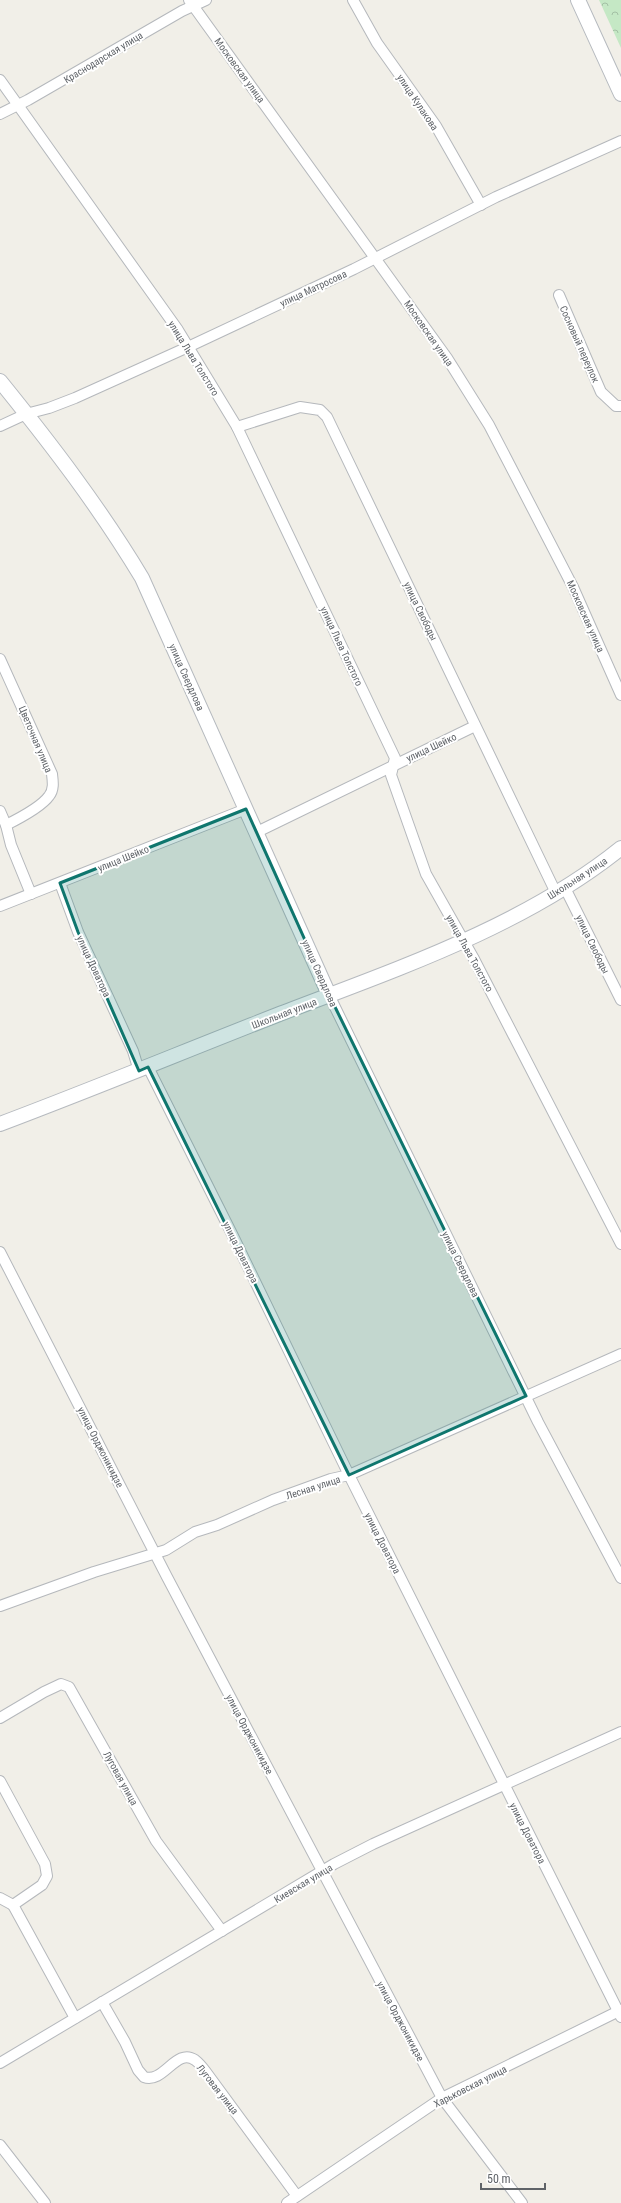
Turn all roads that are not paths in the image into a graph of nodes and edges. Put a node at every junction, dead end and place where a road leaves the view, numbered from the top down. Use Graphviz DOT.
graph roads {
  1 [pos="206,0"];
  2 [pos="353,0"];
  3 [pos="578,0"];
  4 [pos="191,3"];
  5 [pos="0,80"];
  6 [pos="621,94"];
  7 [pos="19,105"];
  8 [pos="0,114"];
  9 [pos="621,141"];
  10 [pos="481,205"];
  11 [pos="375,257"];
  12 [pos="559,295"];
  13 [pos="188,347"];
  14 [pos="0,381"];
  15 [pos="621,406"];
  16 [pos="26,414"];
  17 [pos="0,426"];
  18 [pos="237,427"];
  19 [pos="0,659"];
  20 [pos="621,695"];
  21 [pos="476,726"];
  22 [pos="394,764"];
  23 [pos="246,809"];
  24 [pos="0,811"];
  25 [pos="6,825"];
  26 [pos="256,832"];
  27 [pos="621,848"];
  28 [pos="60,883"];
  29 [pos="560,890"];
  30 [pos="32,894"];
  31 [pos="0,906"];
  32 [pos="464,940"];
  33 [pos="330,996"];
  34 [pos="621,1000"];
  35 [pos="144,1069"];
  36 [pos="0,1124"];
  37 [pos="621,1244"];
  38 [pos="0,1252"];
  39 [pos="621,1354"];
  40 [pos="526,1396"];
  41 [pos="349,1475"];
  42 [pos="154,1552"];
  43 [pos="621,1578"];
  44 [pos="0,1606"];
  45 [pos="0,1718"];
  46 [pos="621,1732"];
  47 [pos="0,1781"];
  48 [pos="504,1785"];
  49 [pos="322,1871"];
  50 [pos="0,1898"];
  51 [pos="13,1905"];
  52 [pos="222,1931"];
  53 [pos="102,2002"];
  54 [pos="620,2013"];
  55 [pos="75,2018"];
  56 [pos="0,2063"];
  57 [pos="442,2098"];
  58 [pos="0,2145"];
  59 [pos="297,2196"];
  60 [pos="46,2203"];
  61 [pos="287,2203"];
  62 [pos="522,2203"];
  1 -- 4 [label="street, Краснодарская улица"];
  2 -- 10 [label="street, улица Кулакова"];
  3 -- 6 [label="street"];
  4 -- 7 [label="street, Краснодарская улица"];
  4 -- 11 [label="street, Московская улица"];
  5 -- 7 [label="street, улица Льва Толстого"];
  7 -- 8 [label="street, Краснодарская улица"];
  7 -- 13 [label="street, улица Льва Толстого"];
  9 -- 10 [label="street, улица Матросова"];
  10 -- 11 [label="street, улица Матросова"];
  11 -- 13 [label="street, улица Матросова"];
  11 -- 20 [label="street, Московская улица"];
  12 -- 15 [label="street, Сосновый переулок"];
  13 -- 16 [label="street, улица Матросова"];
  13 -- 18 [label="street, улица Льва Толстого"];
  14 -- 16 [label="street, улица Свердлова"];
  16 -- 17 [label="street, улица Матросова"];
  16 -- 23 [label="street, улица Свердлова"];
  18 -- 21 [label="street, улица Свободы"];
  18 -- 22 [label="street, улица Льва Толстого"];
  19 -- 25 [label="street, Цветочная улица"];
  21 -- 22 [label="street, улица Шейко"];
  21 -- 29 [label="street, улица Свободы"];
  22 -- 26 [label="street, улица Шейко"];
  22 -- 32 [label="street, улица Льва Толстого"];
  23 -- 26 [label="street, улица Свердлова"];
  23 -- 28 [label="street, улица Шейко"];
  24 -- 25 [label="street"];
  25 -- 30 [label="street"];
  26 -- 33 [label="street, улица Свердлова"];
  27 -- 29 [label="street, Школьная улица"];
  28 -- 30 [label="street, улица Шейко"];
  28 -- 35 [label="street, улица Доватора"];
  29 -- 32 [label="street, Школьная улица"];
  29 -- 34 [label="street, улица Свободы"];
  30 -- 31 [label="street, улица Шейко"];
  32 -- 33 [label="street, Школьная улица"];
  32 -- 37 [label="street, улица Льва Толстого"];
  33 -- 35 [label="street, Школьная улица"];
  33 -- 40 [label="street, улица Свердлова"];
  35 -- 36 [label="street, Школьная улица"];
  35 -- 41 [label="street, улица Доватора"];
  38 -- 42 [label="street, улица Орджоникидзе"];
  39 -- 40 [label="street, Лесная улица"];
  40 -- 41 [label="street, Лесная улица"];
  40 -- 43 [label="street, улица Свердлова"];
  41 -- 42 [label="street, Лесная улица"];
  41 -- 48 [label="street, улица Доватора"];
  42 -- 44 [label="street, Лесная улица"];
  42 -- 49 [label="street, улица Орджоникидзе"];
  45 -- 52 [label="street, Луговая улица"];
  46 -- 48 [label="street, Киевская улица"];
  47 -- 51 [label="street"];
  48 -- 49 [label="street, Киевская улица"];
  48 -- 54 [label="street, улица Доватора"];
  49 -- 52 [label="street, Киевская улица"];
  49 -- 57 [label="street, улица Орджоникидзе"];
  50 -- 51 [label="street"];
  51 -- 55 [label="street"];
  52 -- 53 [label="street, Киевская улица"];
  53 -- 55 [label="street, Киевская улица"];
  53 -- 59 [label="street, Луговая улица"];
  54 -- 57 [label="street, Харьковская улица"];
  55 -- 56 [label="street, Киевская улица"];
  57 -- 59 [label="street, Харьковская улица"];
  57 -- 62 [label="street, улица Орджоникидзе"];
  58 -- 60 [label="street"];
  59 -- 61 [label="street, Харьковская улица"];
}
